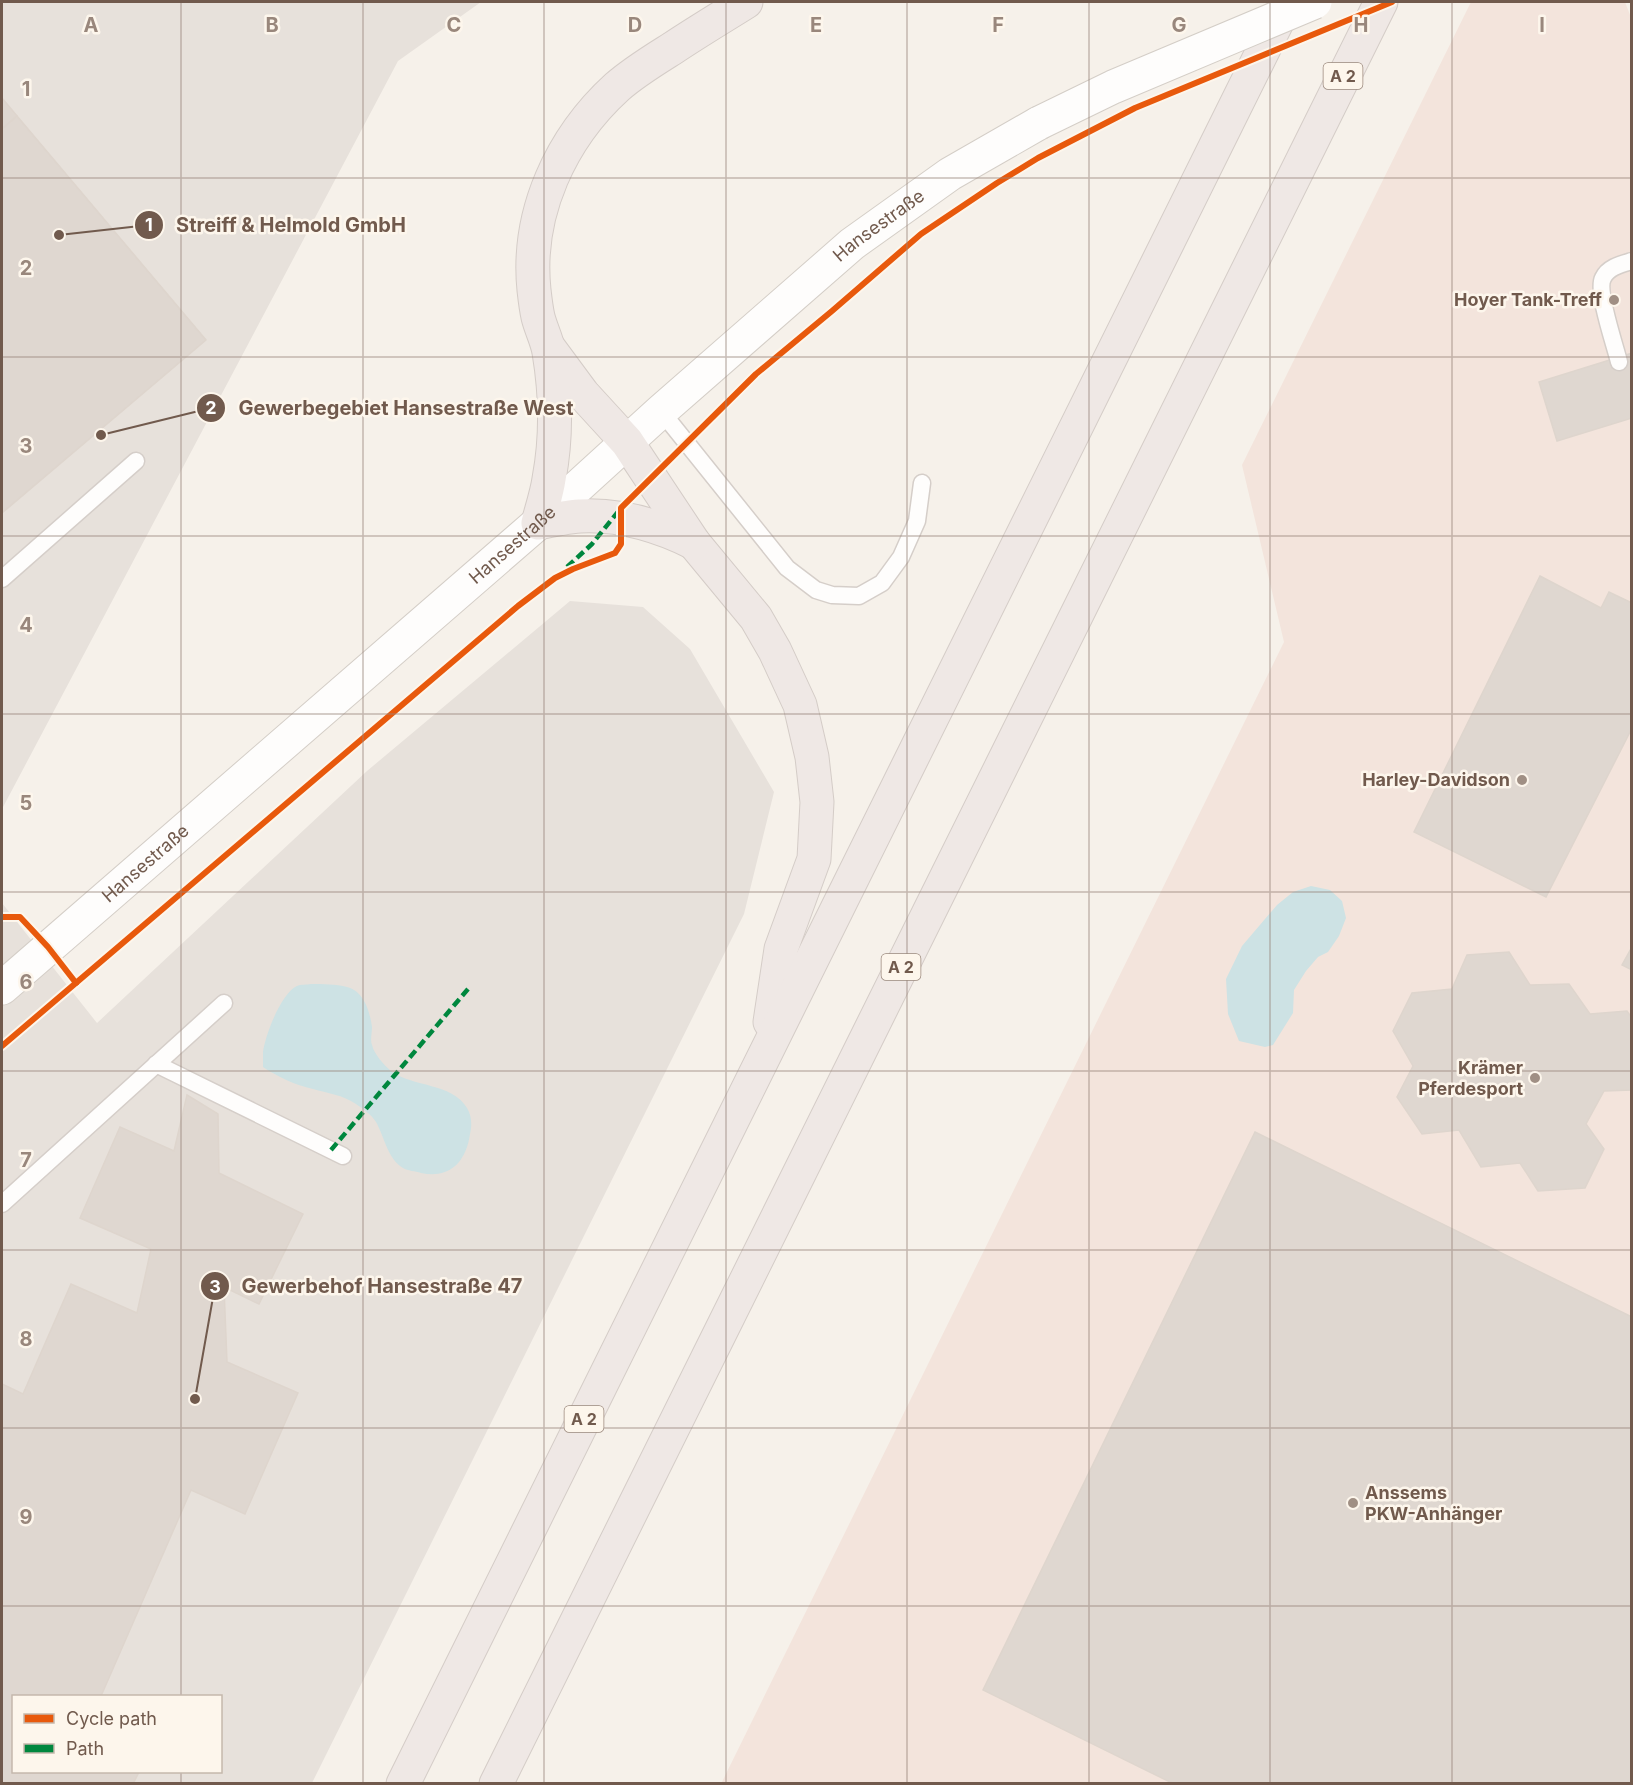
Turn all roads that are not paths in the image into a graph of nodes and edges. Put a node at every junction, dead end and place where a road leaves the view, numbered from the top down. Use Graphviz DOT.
graph roads {
  1 [pos="746,2"];
  2 [pos="1287,2"];
  3 [pos="1315,2"];
  4 [pos="1381,2"];
  5 [pos="1632,261"];
  6 [pos="549,348"];
  7 [pos="1619,362"];
  8 [pos="661,411"];
  9 [pos="627,442"];
  10 [pos="136,461"];
  11 [pos="922,483"];
  12 [pos="538,522"];
  13 [pos="694,543"];
  14 [pos="2,579"];
  15 [pos="2,988"];
  16 [pos="224,1003"];
  17 [pos="765,1054"];
  18 [pos="156,1064"];
  19 [pos="343,1156"];
  20 [pos="2,1204"];
  21 [pos="403,1784"];
  22 [pos="496,1784"];
  1 -- 6 [label="highway"];
  2 -- 17 [label="highway, A 2"];
  3 -- 8 [label="main road, Hansestraße, bridge"];
  4 -- 22 [label="highway, A 2"];
  5 -- 7 [label="lane"];
  6 -- 9 [label="highway"];
  6 -- 12 [label="highway"];
  8 -- 9 [label="main road, Hansestraße"];
  8 -- 11 [label="lane"];
  9 -- 12 [label="main road, Hansestraße"];
  9 -- 13 [label="highway"];
  10 -- 14 [label="lane"];
  12 -- 13 [label="highway"];
  12 -- 15 [label="main road, Hansestraße"];
  13 -- 17 [label="highway"];
  16 -- 18 [label="lane"];
  17 -- 21 [label="highway, A 2"];
  18 -- 19 [label="lane"];
  18 -- 20 [label="lane"];
}
